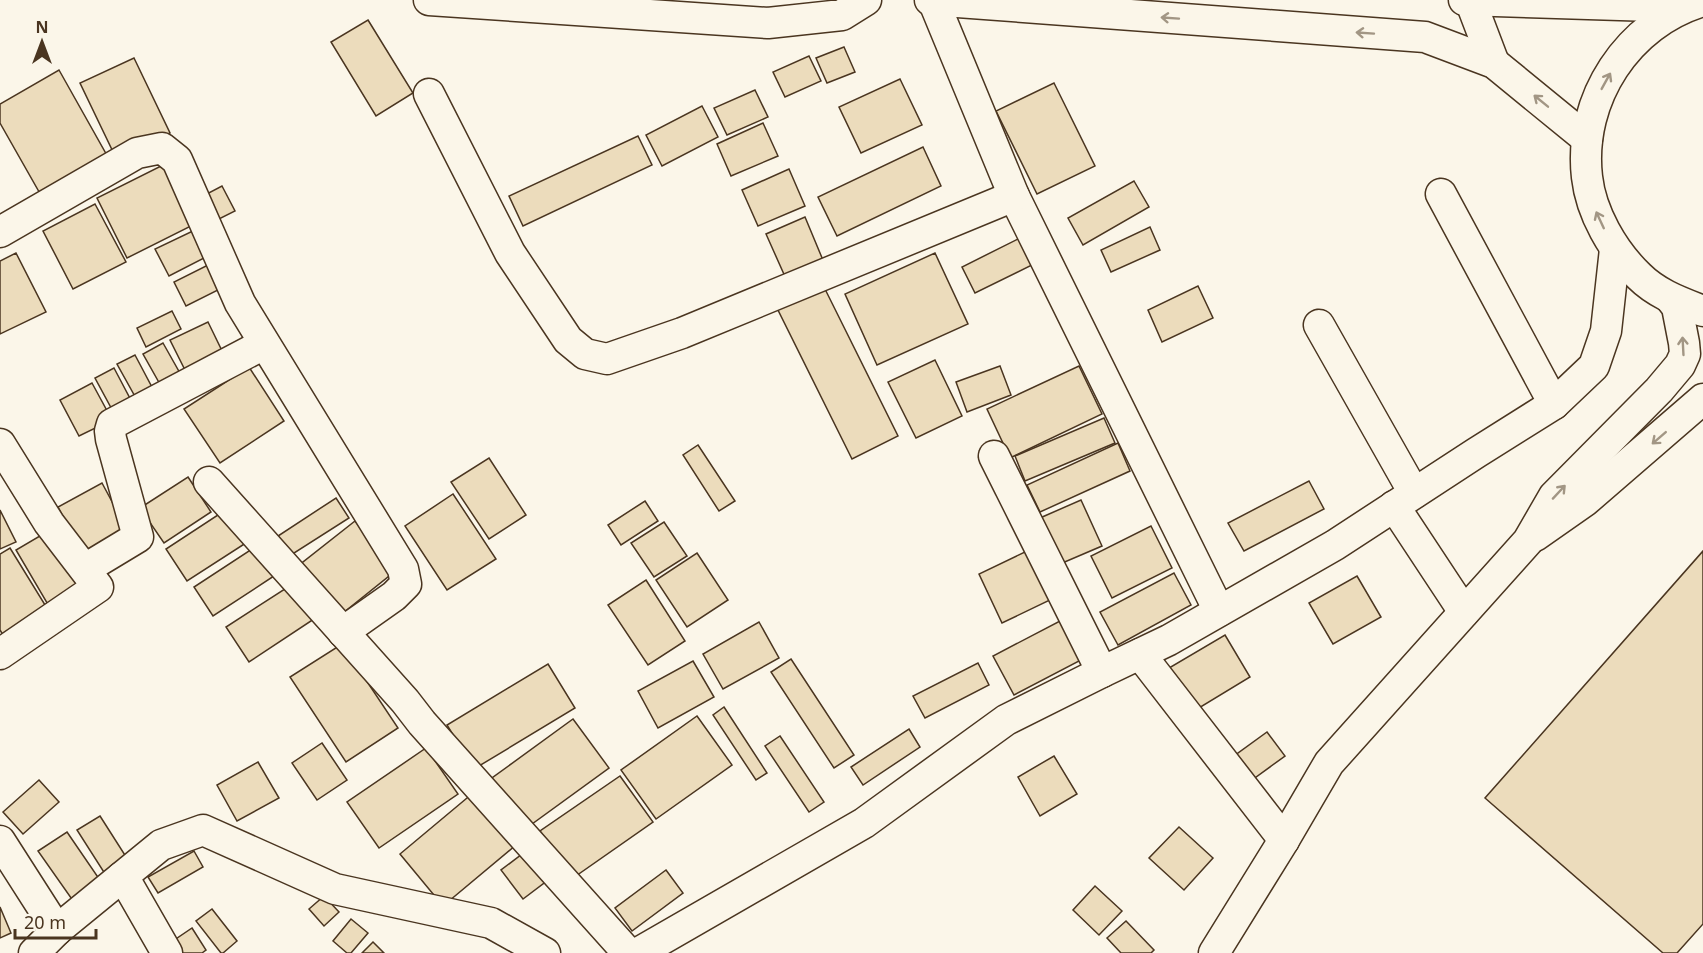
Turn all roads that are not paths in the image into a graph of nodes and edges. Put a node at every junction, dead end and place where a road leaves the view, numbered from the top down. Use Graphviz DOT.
graph roads {
  1 [pos="429,0"];
  2 [pos="866,0"];
  3 [pos="932,0"];
  4 [pos="1468,0"];
  5 [pos="1693,4"];
  6 [pos="1494,63"];
  7 [pos="429,94"];
  8 [pos="1587,139"];
  9 [pos="1441,194"];
  10 [pos="1014,196"];
  11 [pos="0,232"];
  12 [pos="1615,249"];
  13 [pos="1671,299"];
  14 [pos="1703,311"];
  15 [pos="1319,325"];
  16 [pos="264,344"];
  17 [pos="1703,399"];
  18 [pos="1554,404"];
  19 [pos="0,444"];
  20 [pos="994,456"];
  21 [pos="209,483"];
  22 [pos="1404,500"];
  23 [pos="1528,541"];
  24 [pos="85,569"];
  25 [pos="1219,611"];
  26 [pos="1464,612"];
  27 [pos="343,632"];
  28 [pos="0,654"];
  29 [pos="1140,654"];
  30 [pos="1102,672"];
  31 [pos="1284,840"];
  32 [pos="0,841"];
  33 [pos="122,877"];
  34 [pos="57,930"];
  35 [pos="645,951"];
  36 [pos="34,953"];
  37 [pos="168,953"];
  38 [pos="545,953"];
  39 [pos="1214,953"];
  1 -- 2 [label="street"];
  6 -- 3 [label="street, one-way"];
  3 -- 10 [label="street"];
  4 -- 5 [label="street"];
  4 -- 6 [label="street"];
  8 -- 5 [label="street, one-way"];
  8 -- 6 [label="street, one-way"];
  7 -- 10 [label="street"];
  12 -- 8 [label="street, one-way"];
  9 -- 18 [label="street"];
  10 -- 25 [label="street"];
  11 -- 16 [label="street"];
  12 -- 13 [label="street"];
  12 -- 18 [label="street"];
  13 -- 14 [label="street"];
  23 -- 13 [label="street, one-way"];
  15 -- 22 [label="street"];
  16 -- 24 [label="street"];
  16 -- 27 [label="street"];
  17 -- 23 [label="street, one-way"];
  18 -- 22 [label="street"];
  19 -- 24 [label="street"];
  20 -- 30 [label="street"];
  21 -- 27 [label="street"];
  22 -- 25 [label="street"];
  22 -- 26 [label="street"];
  23 -- 26 [label="street"];
  24 -- 28 [label="street"];
  25 -- 29 [label="street"];
  26 -- 31 [label="street"];
  27 -- 35 [label="street"];
  29 -- 30 [label="street"];
  29 -- 31 [label="street"];
  30 -- 35 [label="street"];
  31 -- 39 [label="street"];
  32 -- 34 [label="street"];
  33 -- 34 [label="street"];
  33 -- 37 [label="street"];
  33 -- 38 [label="street"];
  34 -- 36 [label="street"];
}
